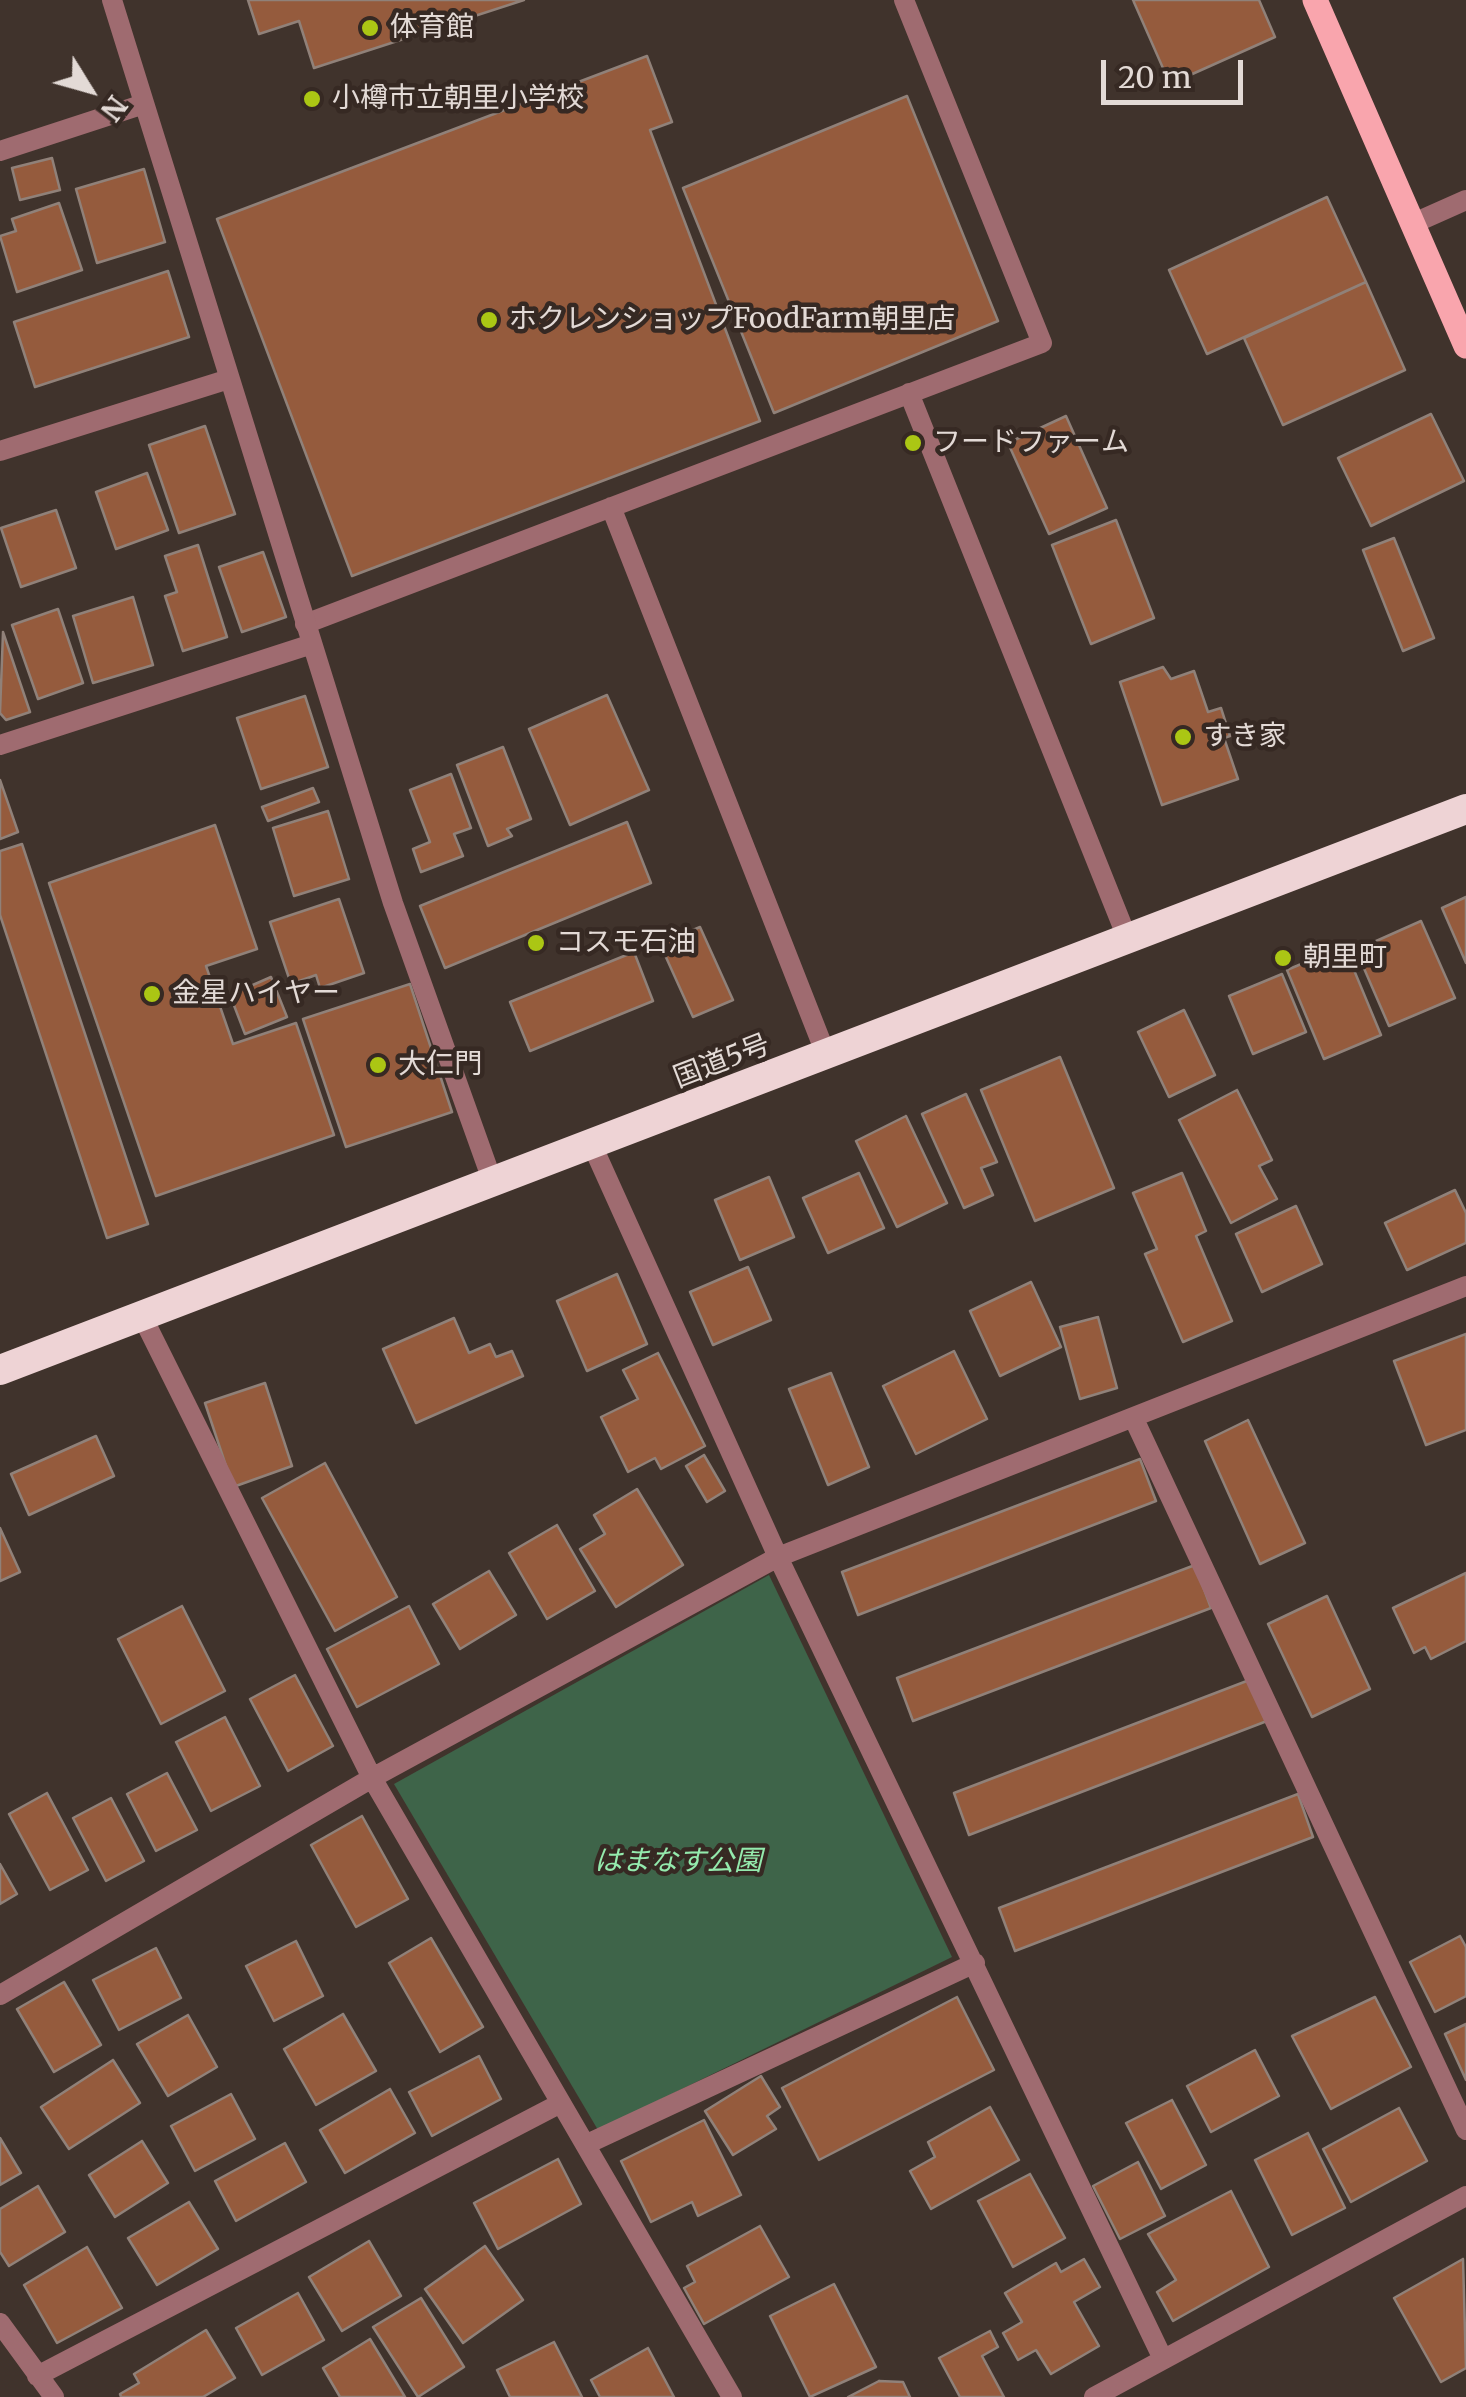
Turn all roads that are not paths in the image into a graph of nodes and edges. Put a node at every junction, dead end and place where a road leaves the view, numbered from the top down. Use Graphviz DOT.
graph roads {
  1 [pos="112,0"];
  2 [pos="904,0"];
  3 [pos="1315,0"];
  4 [pos="144,104"];
  5 [pos="0,152"];
  6 [pos="1466,200"];
  7 [pos="1412,224"];
  8 [pos="1466,346"];
  9 [pos="229,379"];
  10 [pos="909,393"];
  11 [pos="0,451"];
  12 [pos="611,507"];
  13 [pos="309,634"];
  14 [pos="0,746"];
  15 [pos="1466,809"];
  16 [pos="1128,940"];
  17 [pos="827,1057"];
  18 [pos="593,1146"];
  19 [pos="492,1180"];
  20 [pos="1466,1286"];
  21 [pos="141,1314"];
  22 [pos="0,1370"];
  23 [pos="1134,1419"];
  24 [pos="778,1557"];
  25 [pos="372,1778"];
  26 [pos="974,1963"];
  27 [pos="0,1995"];
  28 [pos="561,2103"];
  29 [pos="1466,2130"];
  30 [pos="588,2144"];
  31 [pos="1466,2196"];
  32 [pos="0,2323"];
  33 [pos="1163,2359"];
  34 [pos="37,2376"];
  35 [pos="54,2397"];
  36 [pos="732,2397"];
  37 [pos="1094,2397"];
  1 -- 4 [label="street"];
  2 -- 10 [label="street"];
  3 -- 7 [label="main road"];
  4 -- 5 [label="street"];
  4 -- 9 [label="street"];
  6 -- 7 [label="street"];
  7 -- 8 [label="main road"];
  9 -- 11 [label="street"];
  9 -- 13 [label="street"];
  10 -- 12 [label="street"];
  10 -- 16 [label="street"];
  12 -- 13 [label="street"];
  12 -- 17 [label="street"];
  13 -- 14 [label="street"];
  13 -- 19 [label="street"];
  15 -- 16 [label="highway, 国道5号"];
  16 -- 17 [label="highway, 国道5号"];
  17 -- 18 [label="highway, 国道5号"];
  18 -- 19 [label="highway, 国道5号"];
  18 -- 24 [label="street"];
  19 -- 21 [label="highway, 国道5号"];
  20 -- 23 [label="street"];
  21 -- 22 [label="highway, 国道5号"];
  21 -- 25 [label="street"];
  23 -- 24 [label="street"];
  23 -- 29 [label="street"];
  24 -- 25 [label="street"];
  24 -- 26 [label="street"];
  25 -- 27 [label="street"];
  25 -- 28 [label="street"];
  26 -- 30 [label="street"];
  26 -- 33 [label="street"];
  28 -- 30 [label="street"];
  28 -- 34 [label="street"];
  30 -- 36 [label="street"];
  31 -- 33 [label="street"];
  32 -- 34 [label="street"];
  33 -- 37 [label="street"];
  34 -- 35 [label="street"];
}
